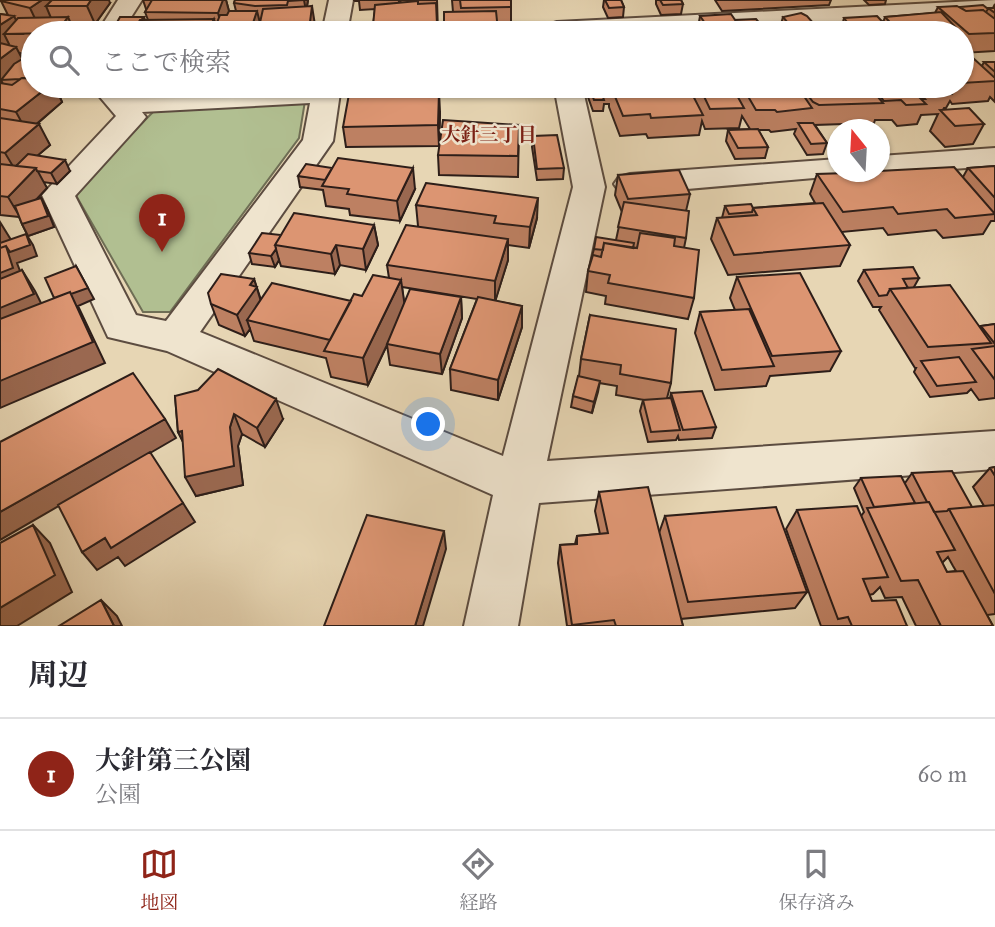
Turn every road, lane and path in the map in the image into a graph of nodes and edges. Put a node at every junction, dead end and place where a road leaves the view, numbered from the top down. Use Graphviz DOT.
graph roads {
  1 [pos="130,0"];
  2 [pos="341,0"];
  3 [pos="995,7"];
  4 [pos="117,21"];
  5 [pos="337,21"];
  6 [pos="654,21"];
  7 [pos="115,98"];
  8 [pos="325,98"];
  9 [pos="570,98"];
  10 [pos="995,157"];
  11 [pos="890,164"];
  12 [pos="827,170"];
  13 [pos="589,187"];
  14 [pos="175,338"];
  15 [pos="995,450"];
  16 [pos="519,484"];
  17 [pos="491,626"];
  1 -- 4 [label="street"];
  2 -- 5 [label="street"];
  3 -- 6 [label="street"];
  7 -- 14 [label="street"];
  8 -- 14 [label="street"];
  9 -- 13 [label="street"];
  10 -- 11 [label="street"];
  12 -- 13 [label="street"];
  13 -- 16 [label="street"];
  14 -- 16 [label="street"];
  15 -- 16 [label="street"];
  16 -- 17 [label="street"];
}
